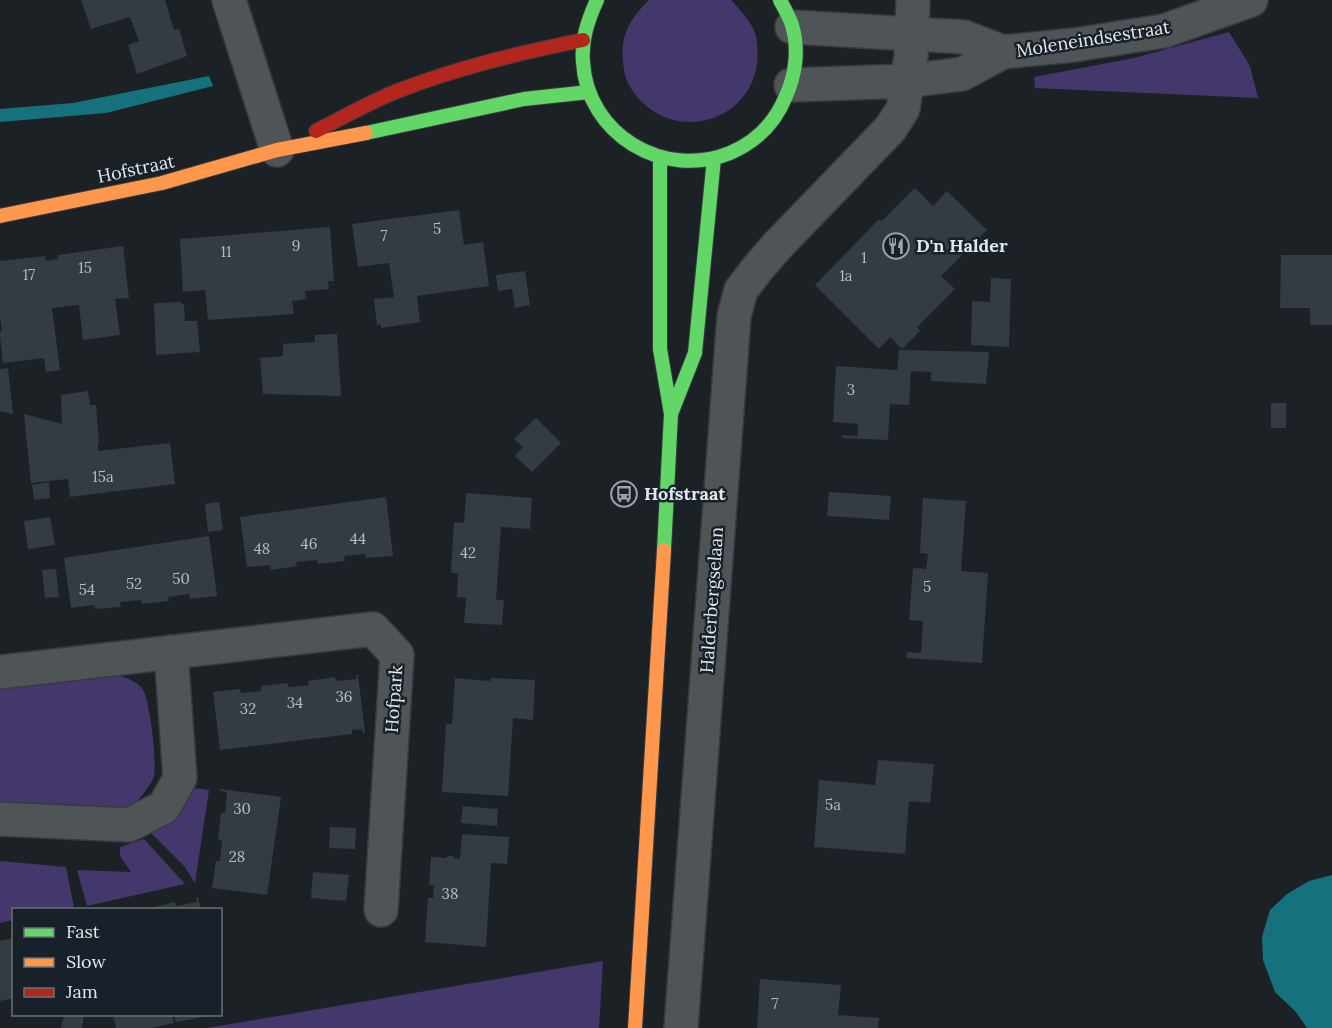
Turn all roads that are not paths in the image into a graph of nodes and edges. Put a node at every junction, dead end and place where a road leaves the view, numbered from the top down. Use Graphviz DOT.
graph roads {
  1 [pos="229,0"];
  2 [pos="597,0"];
  3 [pos="913,0"];
  4 [pos="1251,0"];
  5 [pos="786,14"];
  6 [pos="583,40"];
  7 [pos="1002,52"];
  8 [pos="910,57"];
  9 [pos="791,85"];
  10 [pos="589,92"];
  11 [pos="278,150"];
  12 [pos="660,158"];
  13 [pos="714,158"];
  14 [pos="0,216"];
  15 [pos="671,414"];
  16 [pos="171,652"];
  17 [pos="0,672"];
  18 [pos="0,819"];
  19 [pos="381,910"];
  20 [pos="635,1028"];
  21 [pos="681,1028"];
  1 -- 11 [label="street"];
  2 -- 6 [label="main road"];
  3 -- 8 [label="street, Halderbergselaan"];
  4 -- 7 [label="street, Moleneindsestraat"];
  5 -- 8 [label="street, Moleneindsestraat"];
  5 -- 9 [label="main road"];
  6 -- 10 [label="main road"];
  6 -- 11 [label="main road, Hofstraat"];
  7 -- 8 [label="street, Moleneindsestraat"];
  7 -- 8 [label="street, Moleneindsestraat"];
  8 -- 9 [label="street, Moleneindsestraat"];
  8 -- 21 [label="street, Halderbergselaan"];
  9 -- 13 [label="main road"];
  10 -- 11 [label="main road, Hofstraat"];
  10 -- 12 [label="main road"];
  11 -- 14 [label="main road, Hofstraat"];
  12 -- 13 [label="main road"];
  12 -- 15 [label="main road"];
  13 -- 15 [label="main road"];
  15 -- 20 [label="main road"];
  16 -- 17 [label="street, Hofpark"];
  16 -- 18 [label="street"];
  16 -- 19 [label="street, Hofpark"];
}
